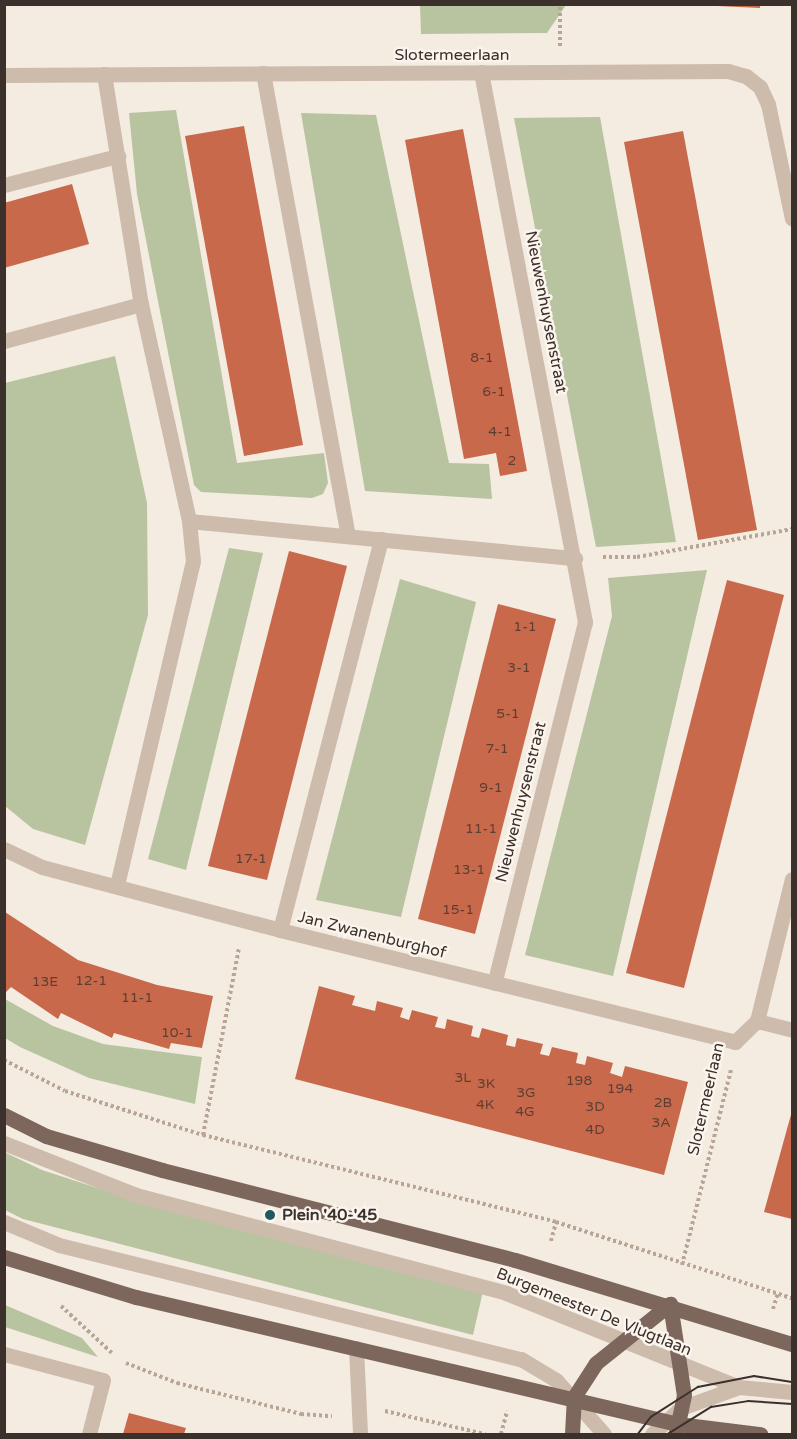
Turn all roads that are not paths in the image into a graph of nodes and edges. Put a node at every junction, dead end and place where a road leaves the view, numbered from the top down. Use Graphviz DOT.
graph roads {
  1 [pos="481,72"];
  2 [pos="263,73"];
  3 [pos="104,74"];
  4 [pos="4,75"];
  5 [pos="117,156"];
  6 [pos="4,185"];
  7 [pos="792,219"];
  8 [pos="141,304"];
  9 [pos="4,341"];
  10 [pos="189,521"];
  11 [pos="348,536"];
  12 [pos="381,539"];
  13 [pos="575,558"];
  14 [pos="4,849"];
  15 [pos="792,879"];
  16 [pos="117,886"];
  17 [pos="280,930"];
  18 [pos="494,983"];
  19 [pos="757,1021"];
  20 [pos="792,1030"];
  21 [pos="735,1042"];
  22 [pos="4,1115"];
  23 [pos="4,1143"];
  24 [pos="4,1222"];
  25 [pos="4,1257"];
  26 [pos="670,1304"];
  27 [pos="620,1340"];
  28 [pos="792,1344"];
  29 [pos="356,1348"];
  30 [pos="4,1354"];
  31 [pos="681,1368"];
  32 [pos="739,1387"];
  33 [pos="792,1392"];
  34 [pos="574,1397"];
  35 [pos="675,1422"];
  36 [pos="89,1434"];
  37 [pos="360,1434"];
  38 [pos="572,1434"];
  39 [pos="604,1434"];
  40 [pos="652,1434"];
  41 [pos="760,1434"];
  1 -- 2 [label="street, Slotermeerlaan"];
  1 -- 7 [label="street, Slotermeerlaan"];
  1 -- 13 [label="street, Nieuwenhuysenstraat"];
  2 -- 3 [label="street, Slotermeerlaan"];
  2 -- 11 [label="street"];
  3 -- 4 [label="street, Slotermeerlaan"];
  3 -- 5 [label="street"];
  5 -- 6 [label="street"];
  5 -- 8 [label="street"];
  8 -- 9 [label="street"];
  8 -- 10 [label="street"];
  10 -- 11 [label="street"];
  10 -- 16 [label="street"];
  11 -- 12 [label="street"];
  12 -- 13 [label="street"];
  12 -- 17 [label="street"];
  13 -- 18 [label="street, Nieuwenhuysenstraat"];
  14 -- 16 [label="street, Jan Zwanenburghof"];
  15 -- 19 [label="street"];
  16 -- 17 [label="street, Jan Zwanenburghof"];
  17 -- 18 [label="street, Jan Zwanenburghof"];
  18 -- 21 [label="street, Jan Zwanenburghof"];
  19 -- 20 [label="street"];
  19 -- 21 [label="street, Slotermeerlaan"];
  22 -- 26 [label="main road, Burgemeester De Vlugtlaan"];
  23 -- 27 [label="street, Burgemeester De Vlugtlaan"];
  24 -- 34 [label="street"];
  25 -- 29 [label="main road"];
  26 -- 27 [label="main road"];
  26 -- 28 [label="main road, Burgemeester De Vlugtlaan"];
  26 -- 31 [label="main road"];
  27 -- 31 [label="street, Burgemeester De Vlugtlaan"];
  27 -- 34 [label="main road"];
  29 -- 34 [label="main road"];
  29 -- 37 [label="street"];
  30 -- 36 [label="street"];
  31 -- 32 [label="street, Burgemeester De Vlugtlaan"];
  31 -- 35 [label="main road"];
  32 -- 33 [label="street, Burgemeester De Vlugtlaan"];
  32 -- 35 [label="street"];
  34 -- 35 [label="main road"];
  34 -- 38 [label="main road"];
  34 -- 39 [label="street"];
  35 -- 40 [label="street"];
  35 -- 41 [label="main road"];
}
